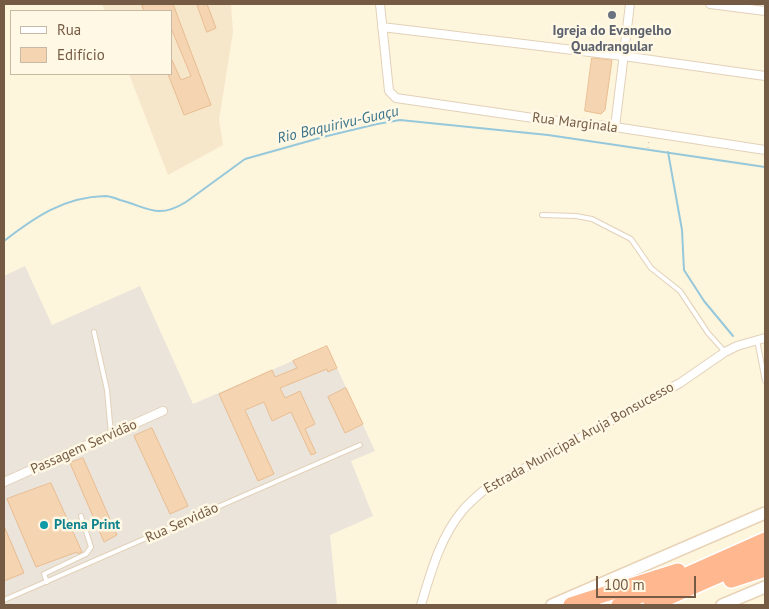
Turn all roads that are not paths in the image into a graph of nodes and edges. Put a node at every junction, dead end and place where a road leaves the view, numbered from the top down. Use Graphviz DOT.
graph roads {
  1 [pos="380,4"];
  2 [pos="630,4"];
  3 [pos="710,4"];
  4 [pos="765,11"];
  5 [pos="382,27"];
  6 [pos="623,56"];
  7 [pos="765,76"];
  8 [pos="615,127"];
  9 [pos="765,150"];
  10 [pos="542,215"];
  11 [pos="94,332"];
  12 [pos="761,339"];
  13 [pos="725,352"];
  14 [pos="765,381"];
  15 [pos="164,411"];
  16 [pos="111,434"];
  17 [pos="360,445"];
  18 [pos="4,482"];
  19 [pos="765,514"];
  20 [pos="81,516"];
  21 [pos="765,540"];
  22 [pos="718,561"];
  23 [pos="762,561"];
  24 [pos="46,582"];
  25 [pos="765,587"];
  26 [pos="4,600"];
  27 [pos="421,605"];
  28 [pos="552,605"];
  29 [pos="571,605"];
  30 [pos="619,605"];
  31 [pos="651,605"];
  32 [pos="722,605"];
  1 -- 5 [label="street"];
  2 -- 6 [label="street"];
  3 -- 4 [label="street"];
  5 -- 6 [label="street"];
  5 -- 8 [label="street, Rua Marginala"];
  6 -- 7 [label="street"];
  6 -- 8 [label="street"];
  8 -- 9 [label="street, Rua Marginala"];
  10 -- 13 [label="lane"];
  11 -- 16 [label="lane"];
  12 -- 13 [label="street, Estrada Municipal Aruja Bonsucesso"];
  12 -- 14 [label="lane"];
  13 -- 27 [label="street, Estrada Municipal Aruja Bonsucesso"];
  15 -- 16 [label="street, Passagem Servidão"];
  16 -- 18 [label="street, Passagem Servidão"];
  17 -- 24 [label="lane, Rua Servidão"];
  19 -- 28 [label="street"];
  20 -- 24 [label="lane"];
  21 -- 22 [label="highway"];
  22 -- 29 [label="highway"];
  22 -- 30 [label="highway"];
  23 -- 31 [label="highway"];
  24 -- 26 [label="lane, Rua Servidão"];
  25 -- 32 [label="street"];
}
